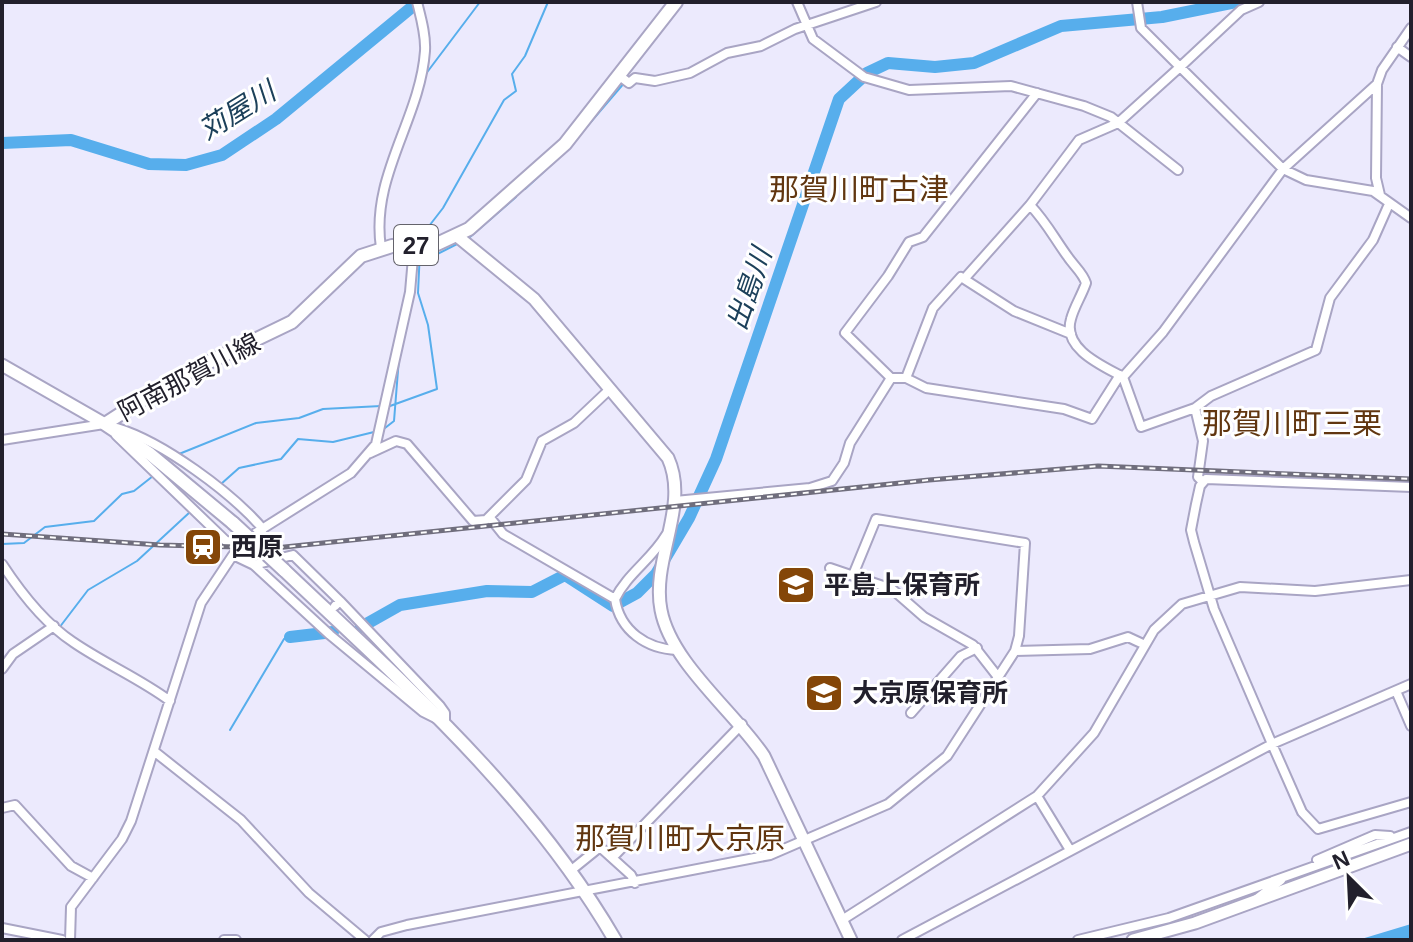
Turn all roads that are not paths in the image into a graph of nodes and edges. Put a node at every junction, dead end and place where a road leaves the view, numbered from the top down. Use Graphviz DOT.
graph roads {
  1 [pos="417,2"];
  2 [pos="676,2"];
  3 [pos="797,2"];
  4 [pos="876,2"];
  5 [pos="1137,2"];
  6 [pos="1259,2"];
  7 [pos="805,24"];
  8 [pos="1411,28"];
  9 [pos="1397,47"];
  10 [pos="1411,57"];
  11 [pos="1180,67"];
  12 [pos="624,79"];
  13 [pos="1377,84"];
  14 [pos="1037,93"];
  15 [pos="1118,123"];
  16 [pos="1283,169"];
  17 [pos="1178,170"];
  18 [pos="1380,195"];
  19 [pos="1389,204"];
  20 [pos="1030,205"];
  21 [pos="1411,218"];
  22 [pos="457,236"];
  23 [pos="414,246"];
  24 [pos="381,248"];
  25 [pos="965,278"];
  26 [pos="1071,334"];
  27 [pos="2,365"];
  28 [pos="1122,376"];
  29 [pos="891,378"];
  30 [pos="906,378"];
  31 [pos="610,389"];
  32 [pos="1195,408"];
  33 [pos="105,424"];
  34 [pos="2,440"];
  35 [pos="370,453"];
  36 [pos="1202,481"];
  37 [pos="1411,487"];
  38 [pos="675,501"];
  39 [pos="491,519"];
  40 [pos="263,529"];
  41 [pos="667,534"];
  42 [pos="245,542"];
  43 [pos="233,555"];
  44 [pos="2,564"];
  45 [pos="254,565"];
  46 [pos="830,568"];
  47 [pos="853,575"];
  48 [pos="1411,580"];
  49 [pos="1210,594"];
  50 [pos="615,599"];
  51 [pos="56,628"];
  52 [pos="1143,644"];
  53 [pos="977,648"];
  54 [pos="677,650"];
  55 [pos="1015,651"];
  56 [pos="2,669"];
  57 [pos="998,677"];
  58 [pos="1411,684"];
  59 [pos="1396,691"];
  60 [pos="170,701"];
  61 [pos="911,713"];
  62 [pos="445,723"];
  63 [pos="742,724"];
  64 [pos="1411,726"];
  65 [pos="1272,744"];
  66 [pos="155,752"];
  67 [pos="1037,796"];
  68 [pos="1411,802"];
  69 [pos="2,808"];
  70 [pos="1411,832"];
  71 [pos="804,841"];
  72 [pos="1411,844"];
  73 [pos="1070,850"];
  74 [pos="613,857"];
  75 [pos="569,872"];
  76 [pos="1295,872"];
  77 [pos="93,878"];
  78 [pos="635,883"];
  79 [pos="582,893"];
  80 [pos="1253,902"];
  81 [pos="842,920"];
  82 [pos="2,928"];
  83 [pos="62,940"];
  84 [pos="70,940"];
  85 [pos="224,940"];
  86 [pos="236,940"];
  87 [pos="365,940"];
  88 [pos="373,940"];
  89 [pos="615,940"];
  90 [pos="851,940"];
  91 [pos="902,940"];
  92 [pos="1078,940"];
  93 [pos="1133,940"];
  1 -- 24 [label="street"];
  2 -- 12 [label="main road, 阿南那賀川線 / 27"];
  3 -- 7 [label="street"];
  4 -- 7 [label="street"];
  5 -- 11 [label="street"];
  6 -- 11 [label="street"];
  7 -- 12 [label="street"];
  7 -- 14 [label="street"];
  8 -- 9 [label="street"];
  9 -- 10 [label="street"];
  9 -- 13 [label="street"];
  11 -- 15 [label="street"];
  11 -- 16 [label="street"];
  12 -- 22 [label="main road, 阿南那賀川線 / 27"];
  13 -- 16 [label="street"];
  13 -- 18 [label="street"];
  14 -- 15 [label="street"];
  14 -- 29 [label="street"];
  15 -- 17 [label="street"];
  15 -- 20 [label="street"];
  16 -- 18 [label="street"];
  16 -- 28 [label="street"];
  18 -- 19 [label="street"];
  19 -- 21 [label="street"];
  19 -- 32 [label="street"];
  20 -- 25 [label="street"];
  20 -- 26 [label="street"];
  22 -- 23 [label="main road, 阿南那賀川線 / 27"];
  22 -- 31 [label="street"];
  23 -- 24 [label="main road, 阿南那賀川線 / 27"];
  23 -- 35 [label="street"];
  24 -- 33 [label="main road, 阿南那賀川線 / 27"];
  25 -- 26 [label="street"];
  25 -- 30 [label="street"];
  26 -- 28 [label="street"];
  27 -- 33 [label="street"];
  28 -- 30 [label="street"];
  28 -- 32 [label="street"];
  29 -- 30 [label="street"];
  29 -- 38 [label="street"];
  31 -- 38 [label="street"];
  31 -- 39 [label="street"];
  32 -- 36 [label="street"];
  33 -- 34 [label="street"];
  33 -- 40 [label="street"];
  33 -- 42 [label="street"];
  33 -- 62 [label="main road, 阿南那賀川線, bridge"];
  35 -- 39 [label="street"];
  35 -- 40 [label="street"];
  36 -- 37 [label="street"];
  36 -- 49 [label="street"];
  38 -- 41 [label="street"];
  39 -- 50 [label="street"];
  40 -- 42 [label="street"];
  41 -- 50 [label="street"];
  41 -- 54 [label="street"];
  42 -- 43 [label="street"];
  43 -- 45 [label="street"];
  43 -- 60 [label="street"];
  44 -- 51 [label="street"];
  45 -- 62 [label="street"];
  45 -- 62 [label="street"];
  46 -- 47 [label="street"];
  47 -- 53 [label="street"];
  47 -- 55 [label="street"];
  48 -- 49 [label="street"];
  49 -- 52 [label="street"];
  49 -- 65 [label="street"];
  50 -- 54 [label="street"];
  51 -- 56 [label="street"];
  51 -- 60 [label="street"];
  52 -- 55 [label="street"];
  52 -- 67 [label="street"];
  53 -- 57 [label="street"];
  53 -- 61 [label="street"];
  54 -- 63 [label="street"];
  55 -- 57 [label="street"];
  57 -- 71 [label="street"];
  58 -- 59 [label="street"];
  59 -- 64 [label="street"];
  59 -- 65 [label="street"];
  60 -- 66 [label="street"];
  62 -- 75 [label="main road, 阿南那賀川線"];
  63 -- 71 [label="street"];
  63 -- 74 [label="street"];
  65 -- 68 [label="street"];
  65 -- 73 [label="street"];
  66 -- 77 [label="street"];
  66 -- 87 [label="street"];
  67 -- 73 [label="street"];
  67 -- 81 [label="street"];
  69 -- 77 [label="street"];
  70 -- 76 [label="street"];
  71 -- 78 [label="street"];
  71 -- 81 [label="street"];
  72 -- 80 [label="street"];
  73 -- 91 [label="street"];
  74 -- 75 [label="street"];
  74 -- 78 [label="street"];
  75 -- 79 [label="main road, 阿南那賀川線"];
  76 -- 80 [label="street"];
  76 -- 92 [label="street"];
  77 -- 84 [label="street"];
  78 -- 79 [label="street"];
  79 -- 88 [label="street"];
  79 -- 89 [label="main road, 阿南那賀川線"];
  80 -- 93 [label="street"];
  81 -- 90 [label="street"];
  82 -- 83 [label="street"];
  85 -- 86 [label="street"];
}
